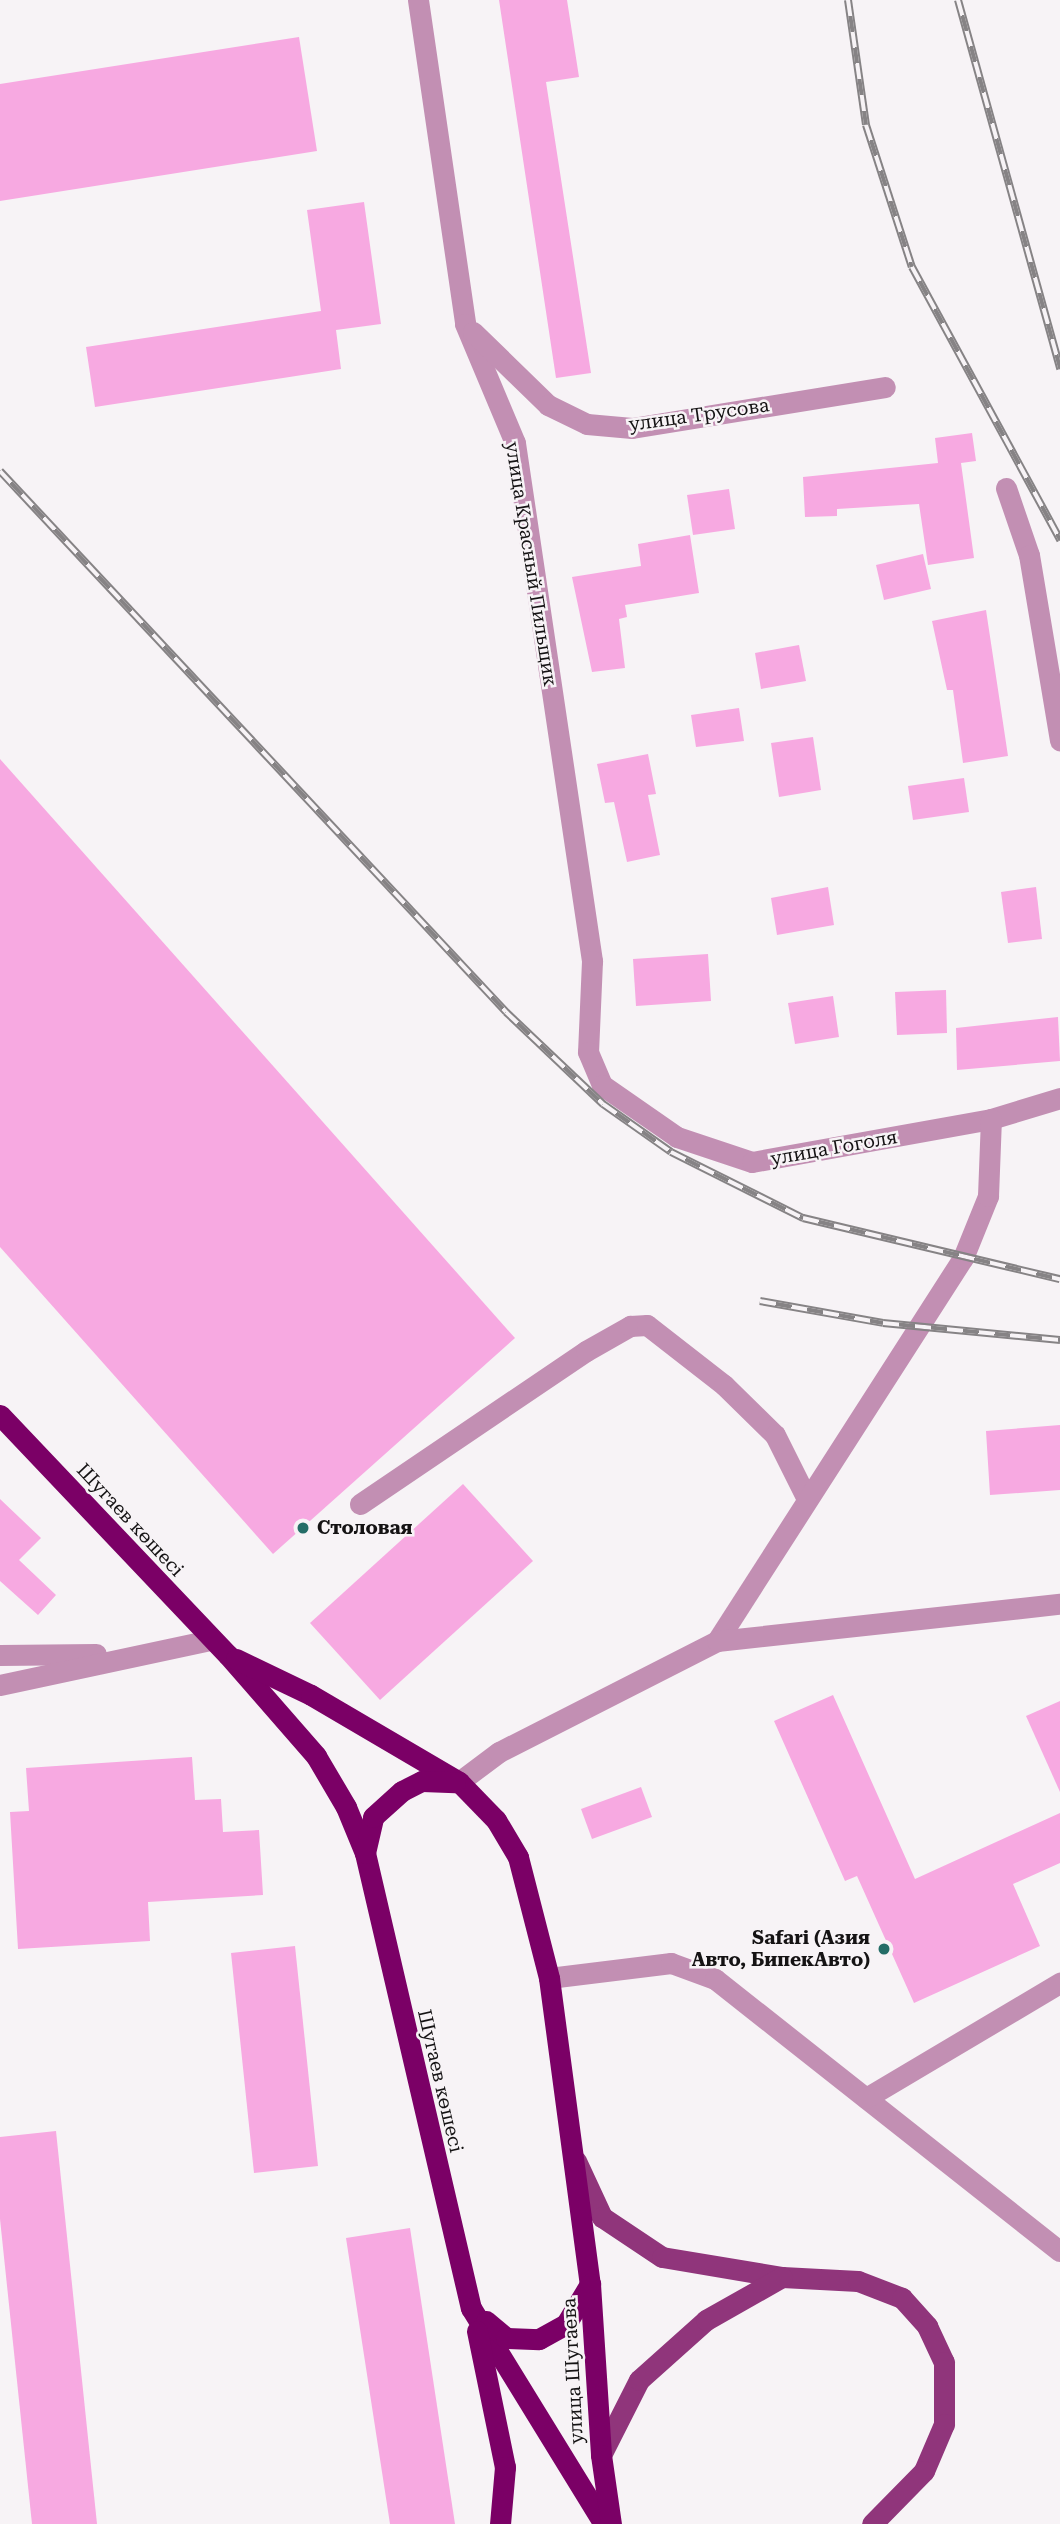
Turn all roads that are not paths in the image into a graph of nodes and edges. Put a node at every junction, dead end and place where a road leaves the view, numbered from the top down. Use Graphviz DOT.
graph roads {
  1 [pos="418,0"];
  2 [pos="465,324"];
  3 [pos="885,387"];
  4 [pos="1006,488"];
  5 [pos="1060,740"];
  6 [pos="1060,1098"];
  7 [pos="641,1115"];
  8 [pos="991,1119"];
  9 [pos="0,1415"];
  10 [pos="806,1497"];
  11 [pos="360,1504"];
  12 [pos="1060,1604"];
  13 [pos="210,1640"];
  14 [pos="717,1641"];
  15 [pos="140,1653"];
  16 [pos="0,1655"];
  17 [pos="228,1655"];
  18 [pos="0,1685"];
  19 [pos="459,1782"];
  20 [pos="365,1853"];
  21 [pos="549,1978"];
  22 [pos="1060,1983"];
  23 [pos="866,2098"];
  24 [pos="571,2150"];
  25 [pos="1060,2251"];
  26 [pos="782,2277"];
  27 [pos="590,2284"];
  28 [pos="471,2308"];
  29 [pos="601,2455"];
  30 [pos="500,2524"];
  31 [pos="604,2524"];
  32 [pos="611,2524"];
  33 [pos="872,2524"];
  1 -- 2 [label="street, улица Красный Пильщик"];
  2 -- 3 [label="street, улица Трусова"];
  2 -- 7 [label="street, улица Красный Пильщик"];
  4 -- 5 [label="street"];
  6 -- 8 [label="street, улица Гоголя"];
  7 -- 8 [label="street, улица Гоголя"];
  8 -- 10 [label="street"];
  9 -- 13 [label="highway, Шугаев көшесі"];
  10 -- 11 [label="street"];
  10 -- 14 [label="street"];
  12 -- 14 [label="street"];
  13 -- 15 [label="street"];
  13 -- 17 [label="highway, Шугаев көшесі"];
  14 -- 19 [label="street"];
  15 -- 16 [label="street"];
  15 -- 18 [label="street"];
  17 -- 19 [label="highway, Шугаев көшесі"];
  17 -- 20 [label="highway, Шугаев көшесі"];
  19 -- 20 [label="highway"];
  19 -- 21 [label="highway, Шугаев көшесі"];
  20 -- 28 [label="highway, Шугаев көшесі"];
  21 -- 23 [label="street"];
  21 -- 24 [label="highway, Шугаев көшесі"];
  22 -- 23 [label="street"];
  23 -- 25 [label="street"];
  24 -- 26 [label="main road"];
  24 -- 27 [label="highway, Шугаев көшесі"];
  26 -- 29 [label="main road"];
  26 -- 33 [label="main road"];
  27 -- 28 [label="highway"];
  27 -- 29 [label="highway, улица Шугаева"];
  28 -- 30 [label="highway"];
  28 -- 31 [label="highway, Шугаев көшесі"];
  29 -- 32 [label="highway"];
}
